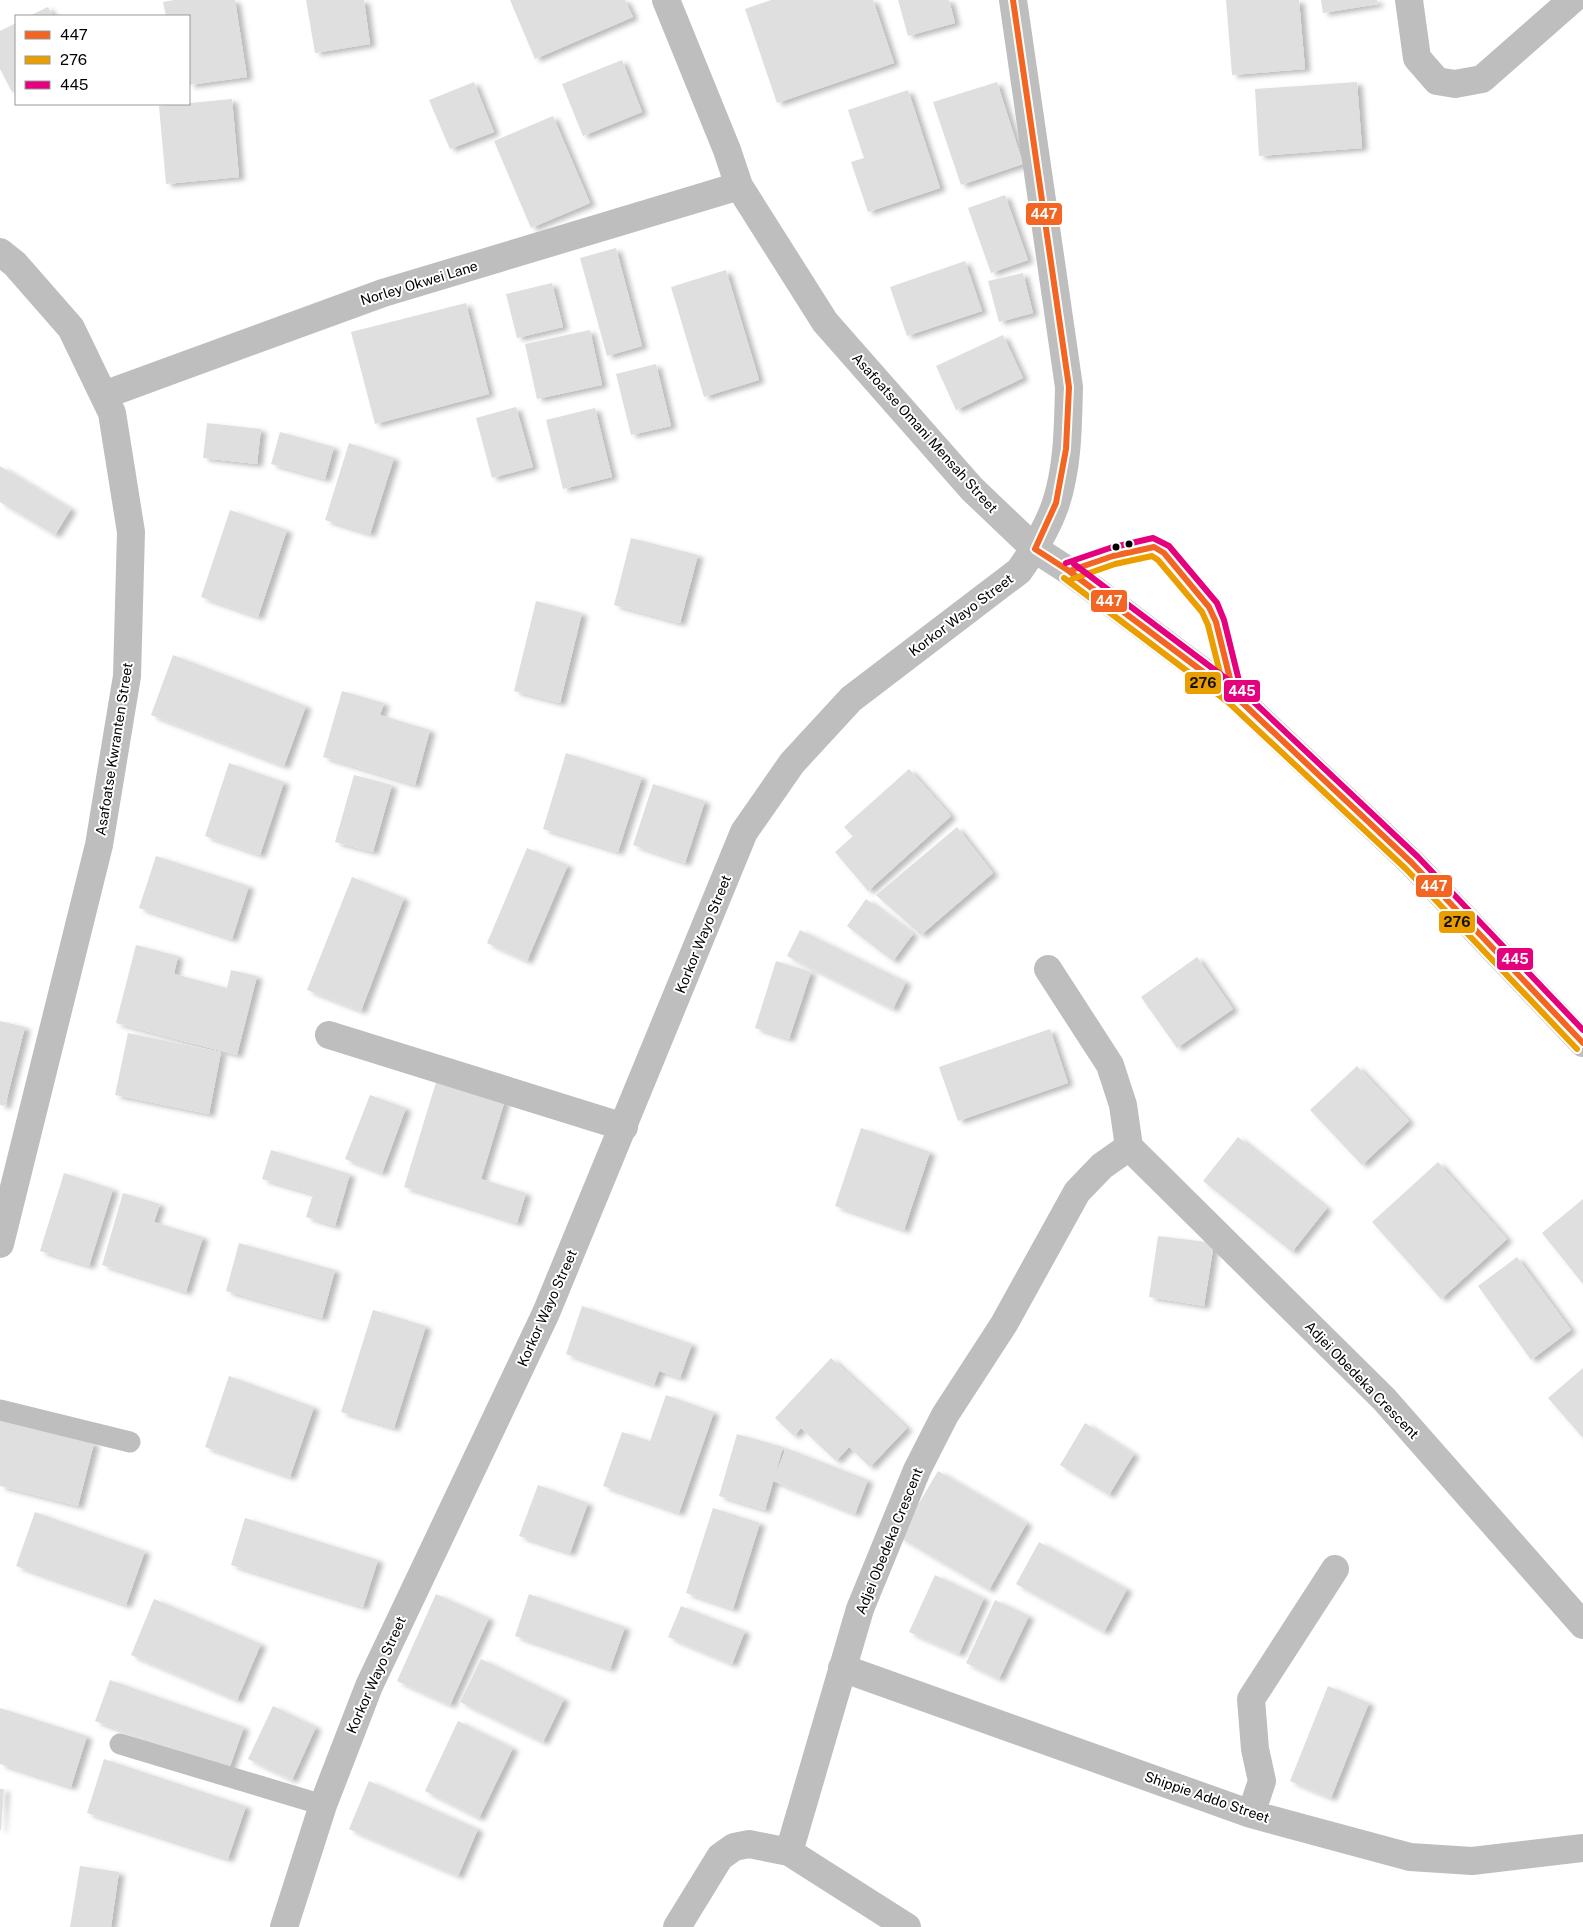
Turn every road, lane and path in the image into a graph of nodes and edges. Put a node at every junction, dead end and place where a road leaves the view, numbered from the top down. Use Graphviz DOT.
graph roads {
  1 [pos="666,0"];
  2 [pos="1013,0"];
  3 [pos="1409,0"];
  4 [pos="1572,0"];
  5 [pos="739,186"];
  6 [pos="0,252"];
  7 [pos="104,395"];
  8 [pos="1035,549"];
  9 [pos="1069,571"];
  10 [pos="1234,695"];
  11 [pos="1048,969"];
  12 [pos="329,1035"];
  13 [pos="1583,1043"];
  14 [pos="624,1127"];
  15 [pos="1128,1147"];
  16 [pos="0,1244"];
  17 [pos="0,1410"];
  18 [pos="130,1442"];
  19 [pos="1335,1569"];
  20 [pos="1583,1625"];
  21 [pos="842,1668"];
  22 [pos="120,1744"];
  23 [pos="323,1805"];
  24 [pos="1251,1814"];
  25 [pos="1583,1848"];
  26 [pos="789,1852"];
  27 [pos="284,1927"];
  28 [pos="677,1927"];
  29 [pos="907,1927"];
  1 -- 5 [label="street, Asafoatse Omani Mensah Street"];
  2 -- 8 [label="street, Korkor Wayo Street"];
  3 -- 4 [label="street"];
  5 -- 7 [label="street, Norley Okwei Lane"];
  5 -- 8 [label="street, Asafoatse Omani Mensah Street"];
  6 -- 7 [label="street, Asafoatse Kwranten Street"];
  7 -- 16 [label="street, Asafoatse Kwranten Street"];
  8 -- 9 [label="street, Asafoatse Omani Mensah Street"];
  8 -- 14 [label="street, Korkor Wayo Street"];
  9 -- 10 [label="street, Asafoatse Omani Mensah Street"];
  9 -- 10 [label="lane"];
  10 -- 13 [label="street, Asafoatse Omani Mensah Street"];
  11 -- 15 [label="street"];
  12 -- 14 [label="street"];
  14 -- 23 [label="street, Korkor Wayo Street"];
  15 -- 20 [label="street, Adjei Obedeka Crescent"];
  15 -- 21 [label="street, Adjei Obedeka Crescent"];
  17 -- 18 [label="lane"];
  19 -- 24 [label="street"];
  21 -- 24 [label="street, Shippie Addo Street"];
  21 -- 26 [label="street, Adjei Obedeka Crescent"];
  22 -- 23 [label="lane"];
  23 -- 27 [label="street, Korkor Wayo Street"];
  24 -- 25 [label="street, Shippie Addo Street"];
  26 -- 28 [label="street"];
  26 -- 29 [label="street"];
}
